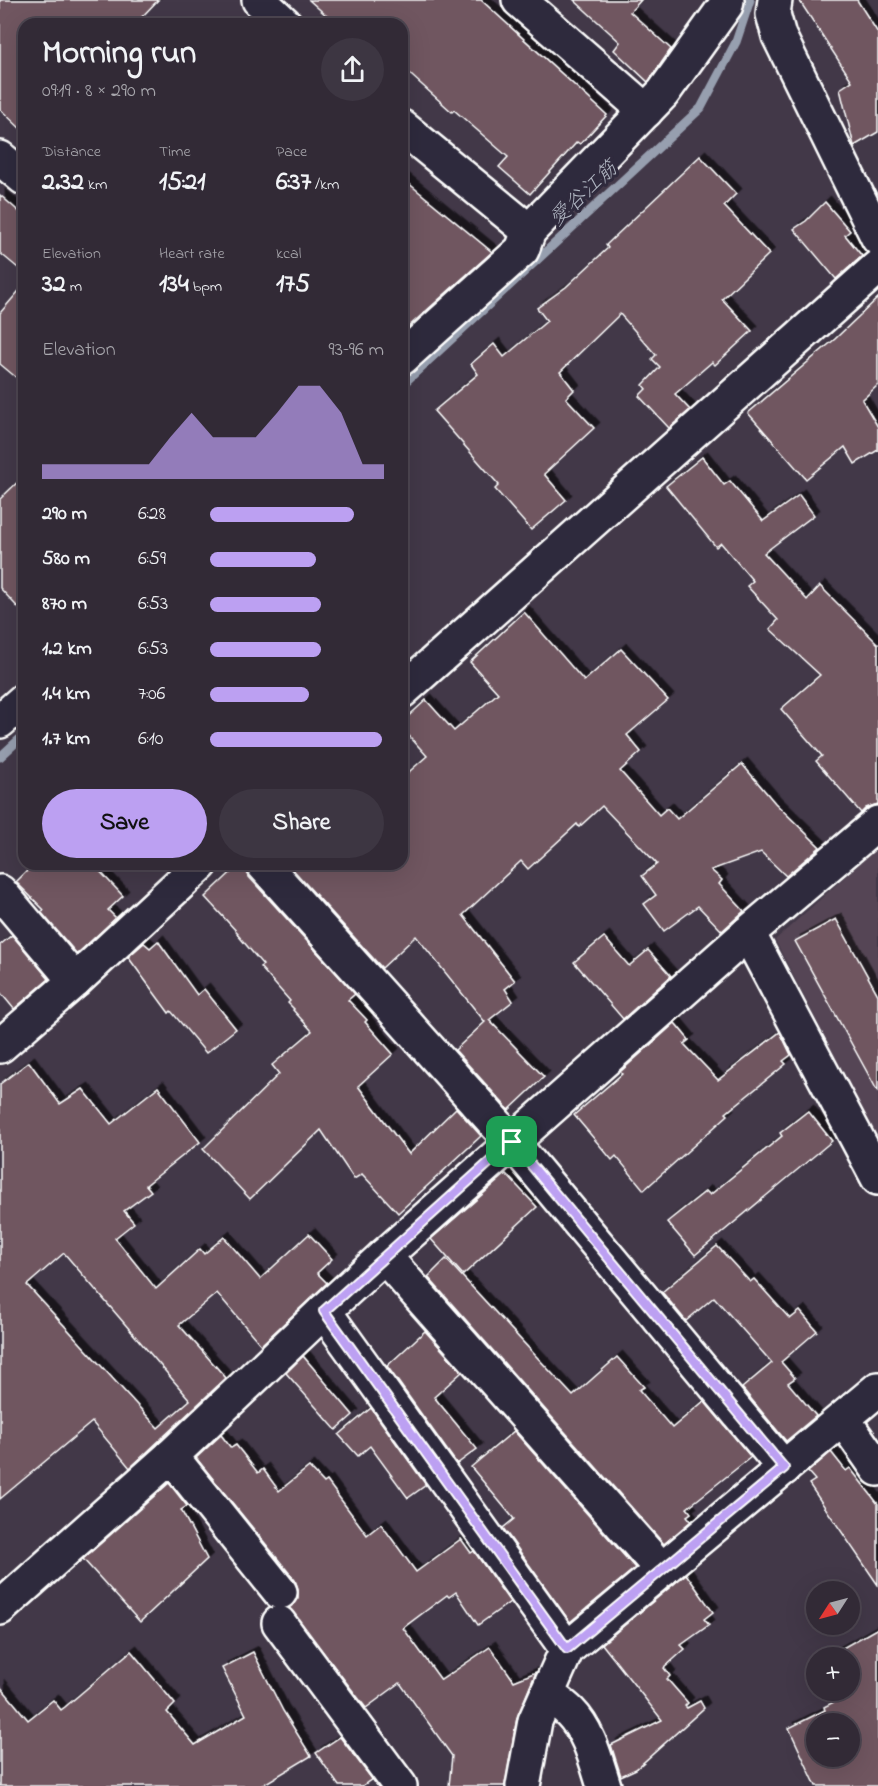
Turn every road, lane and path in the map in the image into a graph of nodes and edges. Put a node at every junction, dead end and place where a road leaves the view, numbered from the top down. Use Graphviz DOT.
graph roads {
  1 [pos="259,0"];
  2 [pos="519,0"];
  3 [pos="751,7"];
  4 [pos="278,18"];
  5 [pos="646,111"];
  6 [pos="408,132"];
  7 [pos="529,231"];
  8 [pos="878,238"];
  9 [pos="878,267"];
  10 [pos="408,353"];
  11 [pos="408,686"];
  12 [pos="18,705"];
  13 [pos="0,721"];
  14 [pos="878,823"];
  15 [pos="195,870"];
  16 [pos="268,870"];
  17 [pos="0,892"];
  18 [pos="748,933"];
  19 [pos="75,981"];
  20 [pos="0,1046"];
  21 [pos="512,1142"];
  22 [pos="878,1178"];
  23 [pos="384,1256"];
  24 [pos="324,1311"];
  25 [pos="878,1389"];
  26 [pos="843,1419"];
  27 [pos="171,1456"];
  28 [pos="784,1468"];
  29 [pos="878,1469"];
  30 [pos="662,1570"];
  31 [pos="0,1608"];
  32 [pos="567,1649"];
  33 [pos="547,1694"];
  34 [pos="400,1786"];
  35 [pos="523,1786"];
  36 [pos="604,1786"];
  1 -- 4 [label="street"];
  2 -- 5 [label="street"];
  3 -- 5 [label="street"];
  3 -- 8 [label="street"];
  5 -- 7 [label="street"];
  6 -- 7 [label="street"];
  7 -- 10 [label="street"];
  9 -- 11 [label="street"];
  12 -- 13 [label="street"];
  14 -- 18 [label="street"];
  15 -- 19 [label="street"];
  16 -- 21 [label="street"];
  17 -- 19 [label="street"];
  18 -- 21 [label="street"];
  18 -- 22 [label="street"];
  19 -- 20 [label="street"];
  21 -- 23 [label="street"];
  21 -- 28 [label="street"];
  23 -- 24 [label="street"];
  23 -- 30 [label="street"];
  24 -- 27 [label="street"];
  24 -- 32 [label="street"];
  25 -- 26 [label="street"];
  26 -- 28 [label="street"];
  26 -- 29 [label="street"];
  27 -- 31 [label="street"];
  27 -- 34 [label="street"];
  28 -- 30 [label="street"];
  30 -- 32 [label="street"];
  32 -- 33 [label="street"];
  33 -- 35 [label="street"];
  33 -- 36 [label="street"];
}
